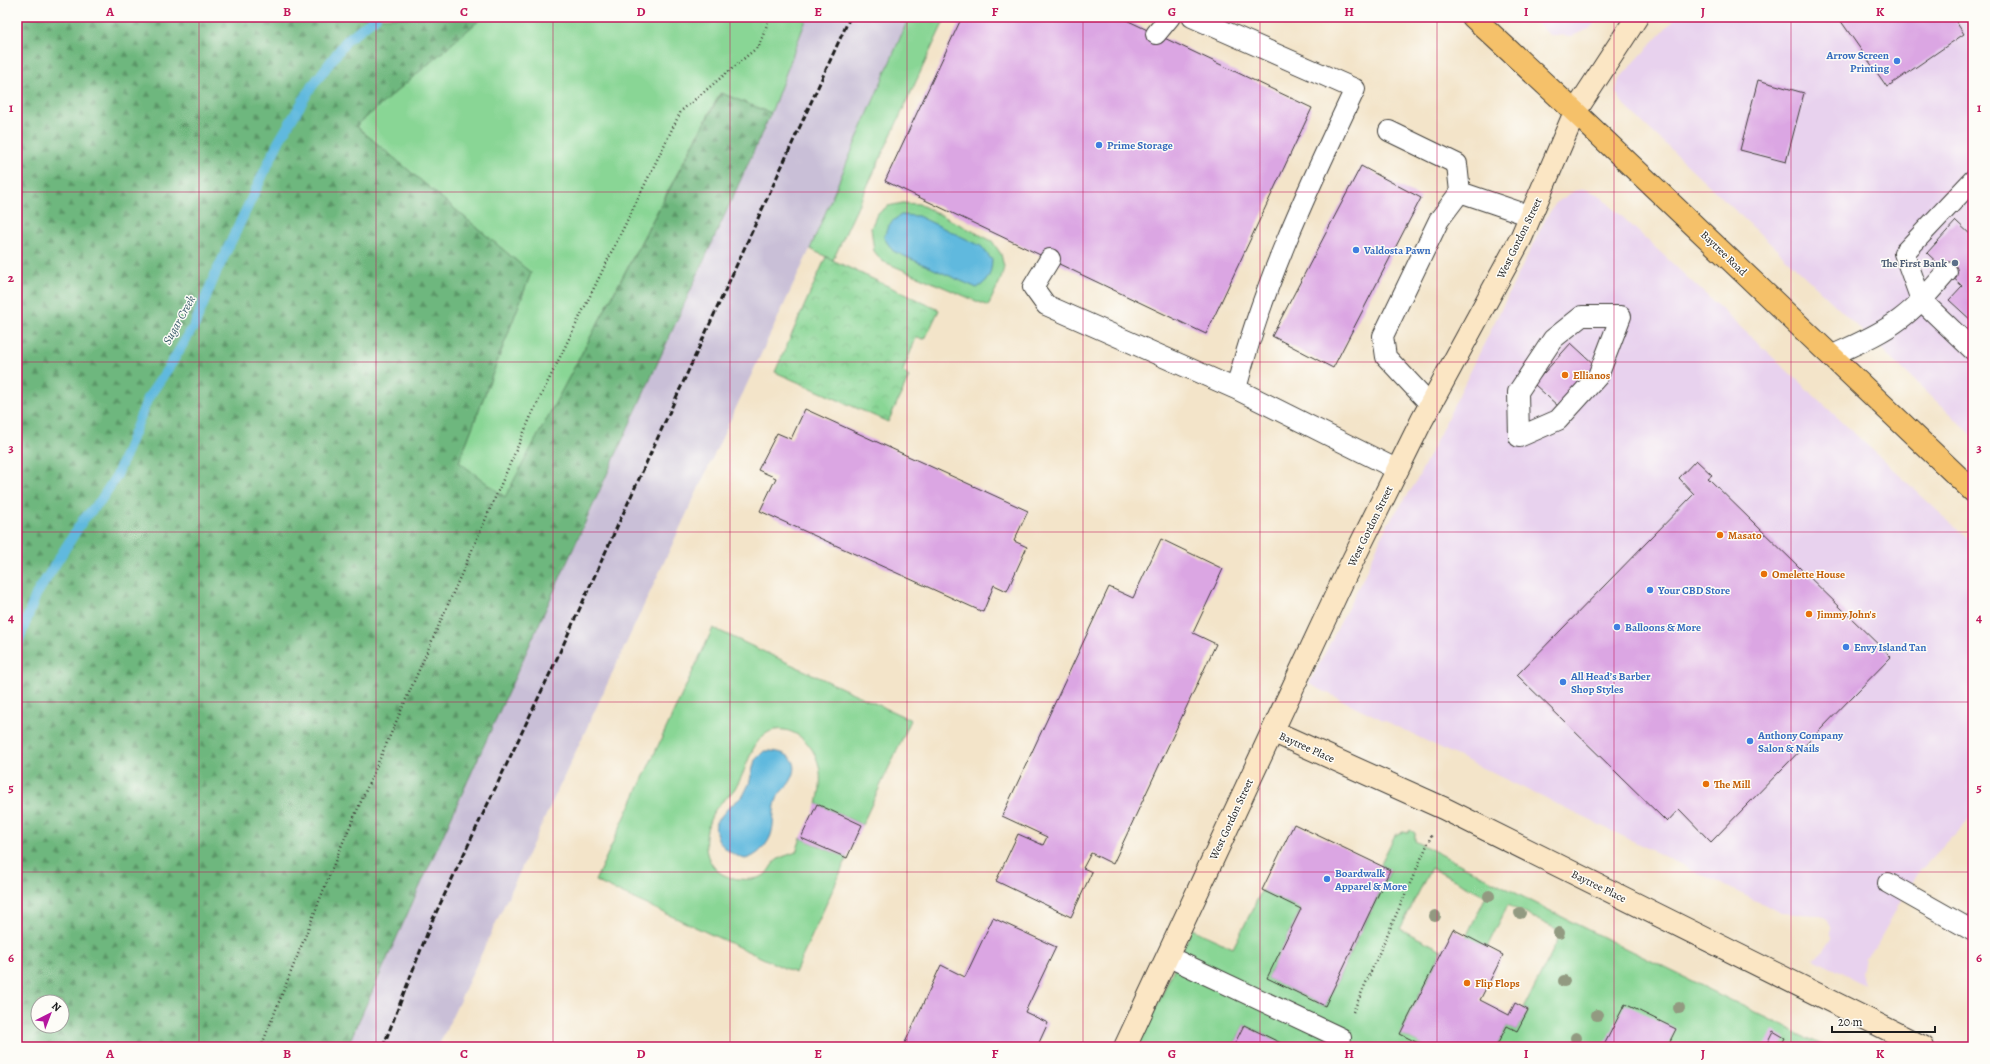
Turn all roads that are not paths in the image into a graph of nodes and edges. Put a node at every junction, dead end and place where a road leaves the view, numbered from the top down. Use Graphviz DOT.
graph roads {
  1 [pos="1170,17"];
  2 [pos="1192,17"];
  3 [pos="1473,17"];
  4 [pos="1637,17"];
  5 [pos="1156,34"];
  6 [pos="1575,112"];
  7 [pos="1389,132"];
  8 [pos="1973,180"];
  9 [pos="1460,192"];
  10 [pos="1531,216"];
  11 [pos="1050,259"];
  12 [pos="1947,272"];
  13 [pos="1922,300"];
  14 [pos="1621,316"];
  15 [pos="1973,350"];
  16 [pos="1832,356"];
  17 [pos="1236,389"];
  18 [pos="1431,405"];
  19 [pos="1398,470"];
  20 [pos="1973,491"];
  21 [pos="1272,731"];
  22 [pos="1888,883"];
  23 [pos="1973,931"];
  24 [pos="1167,956"];
  25 [pos="1341,1038"];
  26 [pos="1125,1047"];
  27 [pos="1923,1047"];
  1 -- 5 [label="lane"];
  2 -- 17 [label="lane"];
  3 -- 6 [label="main road, Baytree Road"];
  4 -- 6 [label="street, West Gordon Street"];
  6 -- 10 [label="street, West Gordon Street"];
  6 -- 16 [label="main road, Baytree Road"];
  7 -- 9 [label="lane"];
  8 -- 13 [label="lane"];
  9 -- 10 [label="lane"];
  9 -- 18 [label="lane"];
  10 -- 18 [label="street, West Gordon Street"];
  11 -- 17 [label="lane"];
  12 -- 13 [label="lane"];
  13 -- 15 [label="lane"];
  13 -- 16 [label="lane"];
  14 -- 14 [label="lane"];
  16 -- 20 [label="main road, Baytree Road"];
  17 -- 19 [label="lane"];
  18 -- 19 [label="street, West Gordon Street"];
  19 -- 21 [label="street, West Gordon Street"];
  21 -- 24 [label="street, West Gordon Street"];
  21 -- 27 [label="street, Baytree Place"];
  22 -- 23 [label="lane"];
  24 -- 25 [label="lane"];
  24 -- 26 [label="street, West Gordon Street"];
}
